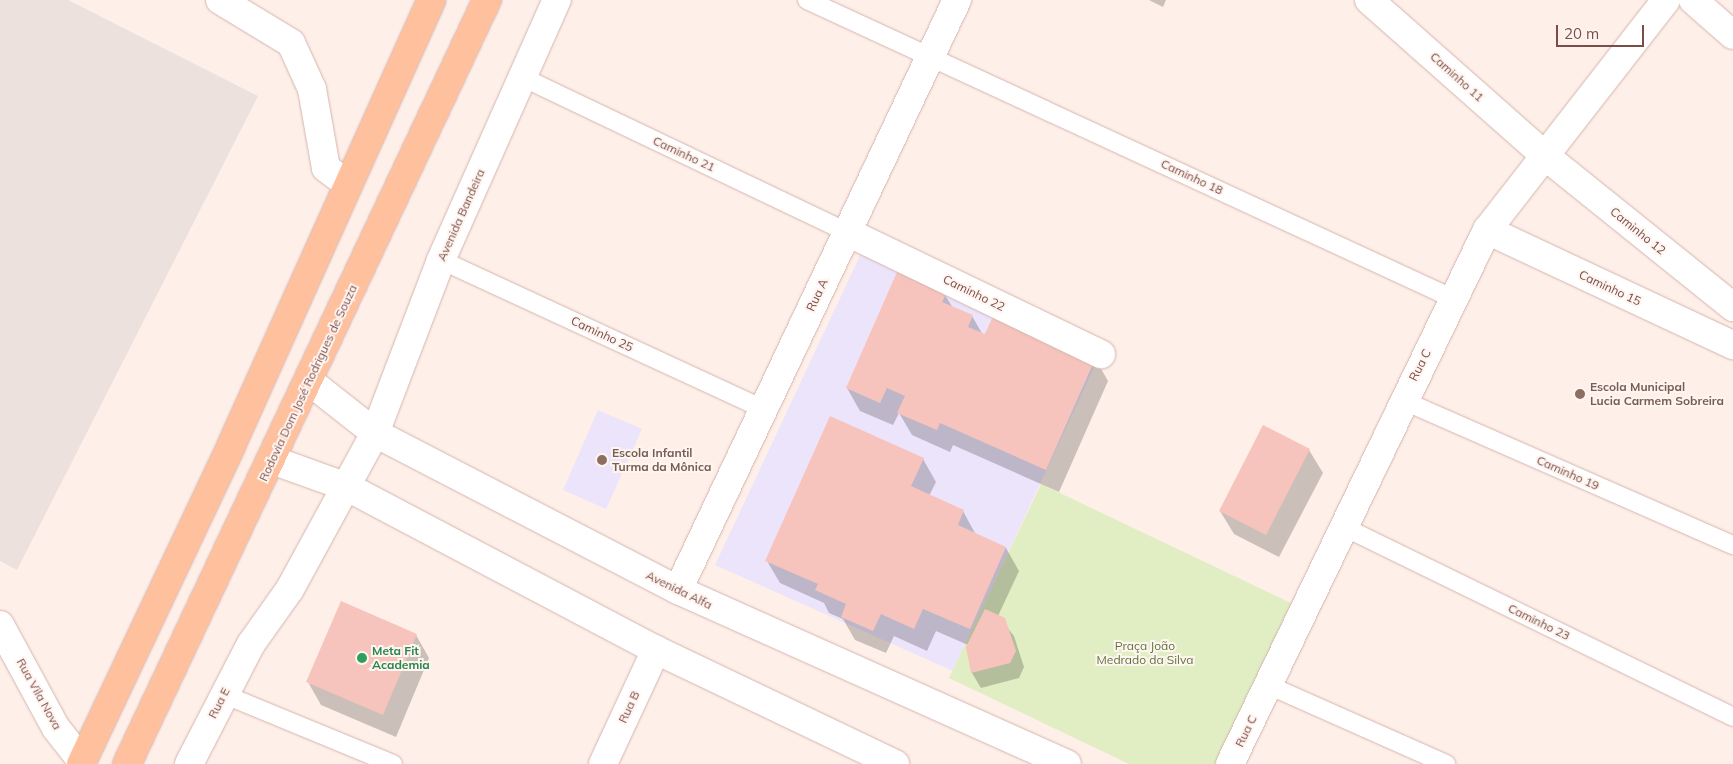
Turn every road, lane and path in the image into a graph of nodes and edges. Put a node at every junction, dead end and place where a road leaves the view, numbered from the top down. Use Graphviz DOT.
graph roads {
  1 [pos="220,0"];
  2 [pos="431,0"];
  3 [pos="487,0"];
  4 [pos="557,0"];
  5 [pos="807,0"];
  6 [pos="957,0"];
  7 [pos="1369,0"];
  8 [pos="1666,0"];
  9 [pos="1693,0"];
  10 [pos="1733,35"];
  11 [pos="929,55"];
  12 [pos="522,77"];
  13 [pos="1544,155"];
  14 [pos="347,184"];
  15 [pos="1487,230"];
  16 [pos="847,232"];
  17 [pos="441,260"];
  18 [pos="1729,294"];
  19 [pos="1454,298"];
  20 [pos="1733,345"];
  21 [pos="1100,354"];
  22 [pos="309,381"];
  23 [pos="1402,400"];
  24 [pos="764,409"];
  25 [pos="374,433"];
  26 [pos="272,460"];
  27 [pos="348,487"];
  28 [pos="1344,527"];
  29 [pos="1733,545"];
  30 [pos="678,590"];
  31 [pos="0,625"];
  32 [pos="656,650"];
  33 [pos="1268,685"];
  34 [pos="224,694"];
  35 [pos="1733,717"];
  36 [pos="81,762"];
  37 [pos="127,764"];
  38 [pos="189,764"];
  39 [pos="393,764"];
  40 [pos="602,764"];
  41 [pos="895,764"];
  42 [pos="1067,764"];
  43 [pos="1230,764"];
  44 [pos="1446,764"];
  1 -- 14 [label="street"];
  2 -- 14 [label="main road"];
  3 -- 22 [label="main road, Rodovia Dom José Rodrigues de Souza"];
  4 -- 12 [label="street, Avenida Bandeira"];
  5 -- 11 [label="lane, Caminho 18"];
  6 -- 11 [label="street, Rua A"];
  7 -- 13 [label="street, Caminho 11"];
  8 -- 13 [label="street, Rua C"];
  9 -- 10 [label="street"];
  11 -- 16 [label="street, Rua A"];
  11 -- 19 [label="lane, Caminho 18"];
  12 -- 16 [label="lane, Caminho 21"];
  12 -- 17 [label="street, Avenida Bandeira"];
  13 -- 15 [label="street, Rua C"];
  13 -- 18 [label="street, Caminho 12"];
  14 -- 36 [label="main road"];
  15 -- 19 [label="street, Rua C"];
  15 -- 20 [label="street, Caminho 15"];
  16 -- 21 [label="street, Caminho 22"];
  16 -- 24 [label="street, Rua A"];
  17 -- 24 [label="lane, Caminho 25"];
  17 -- 25 [label="street, Avenida Bandeira"];
  19 -- 23 [label="street, Rua C"];
  22 -- 25 [label="street, Avenida Alfa"];
  22 -- 26 [label="main road, Rodovia Dom José Rodrigues de Souza"];
  23 -- 28 [label="street, Rua C"];
  23 -- 29 [label="lane, Caminho 19"];
  24 -- 30 [label="street, Rua A"];
  25 -- 27 [label="street, Avenida Bandeira"];
  25 -- 30 [label="street, Avenida Alfa"];
  26 -- 27 [label="street"];
  26 -- 37 [label="main road, Rodovia Dom José Rodrigues de Souza"];
  27 -- 32 [label="street"];
  27 -- 34 [label="street, Rua E"];
  28 -- 33 [label="street, Rua C"];
  28 -- 35 [label="lane, Caminho 23"];
  30 -- 42 [label="street, Avenida Alfa"];
  31 -- 36 [label="street, Rua Vila Nova"];
  32 -- 40 [label="street, Rua B"];
  32 -- 41 [label="street"];
  33 -- 43 [label="street, Rua C"];
  33 -- 44 [label="lane"];
  34 -- 38 [label="street, Rua E"];
  34 -- 39 [label="lane"];
}
